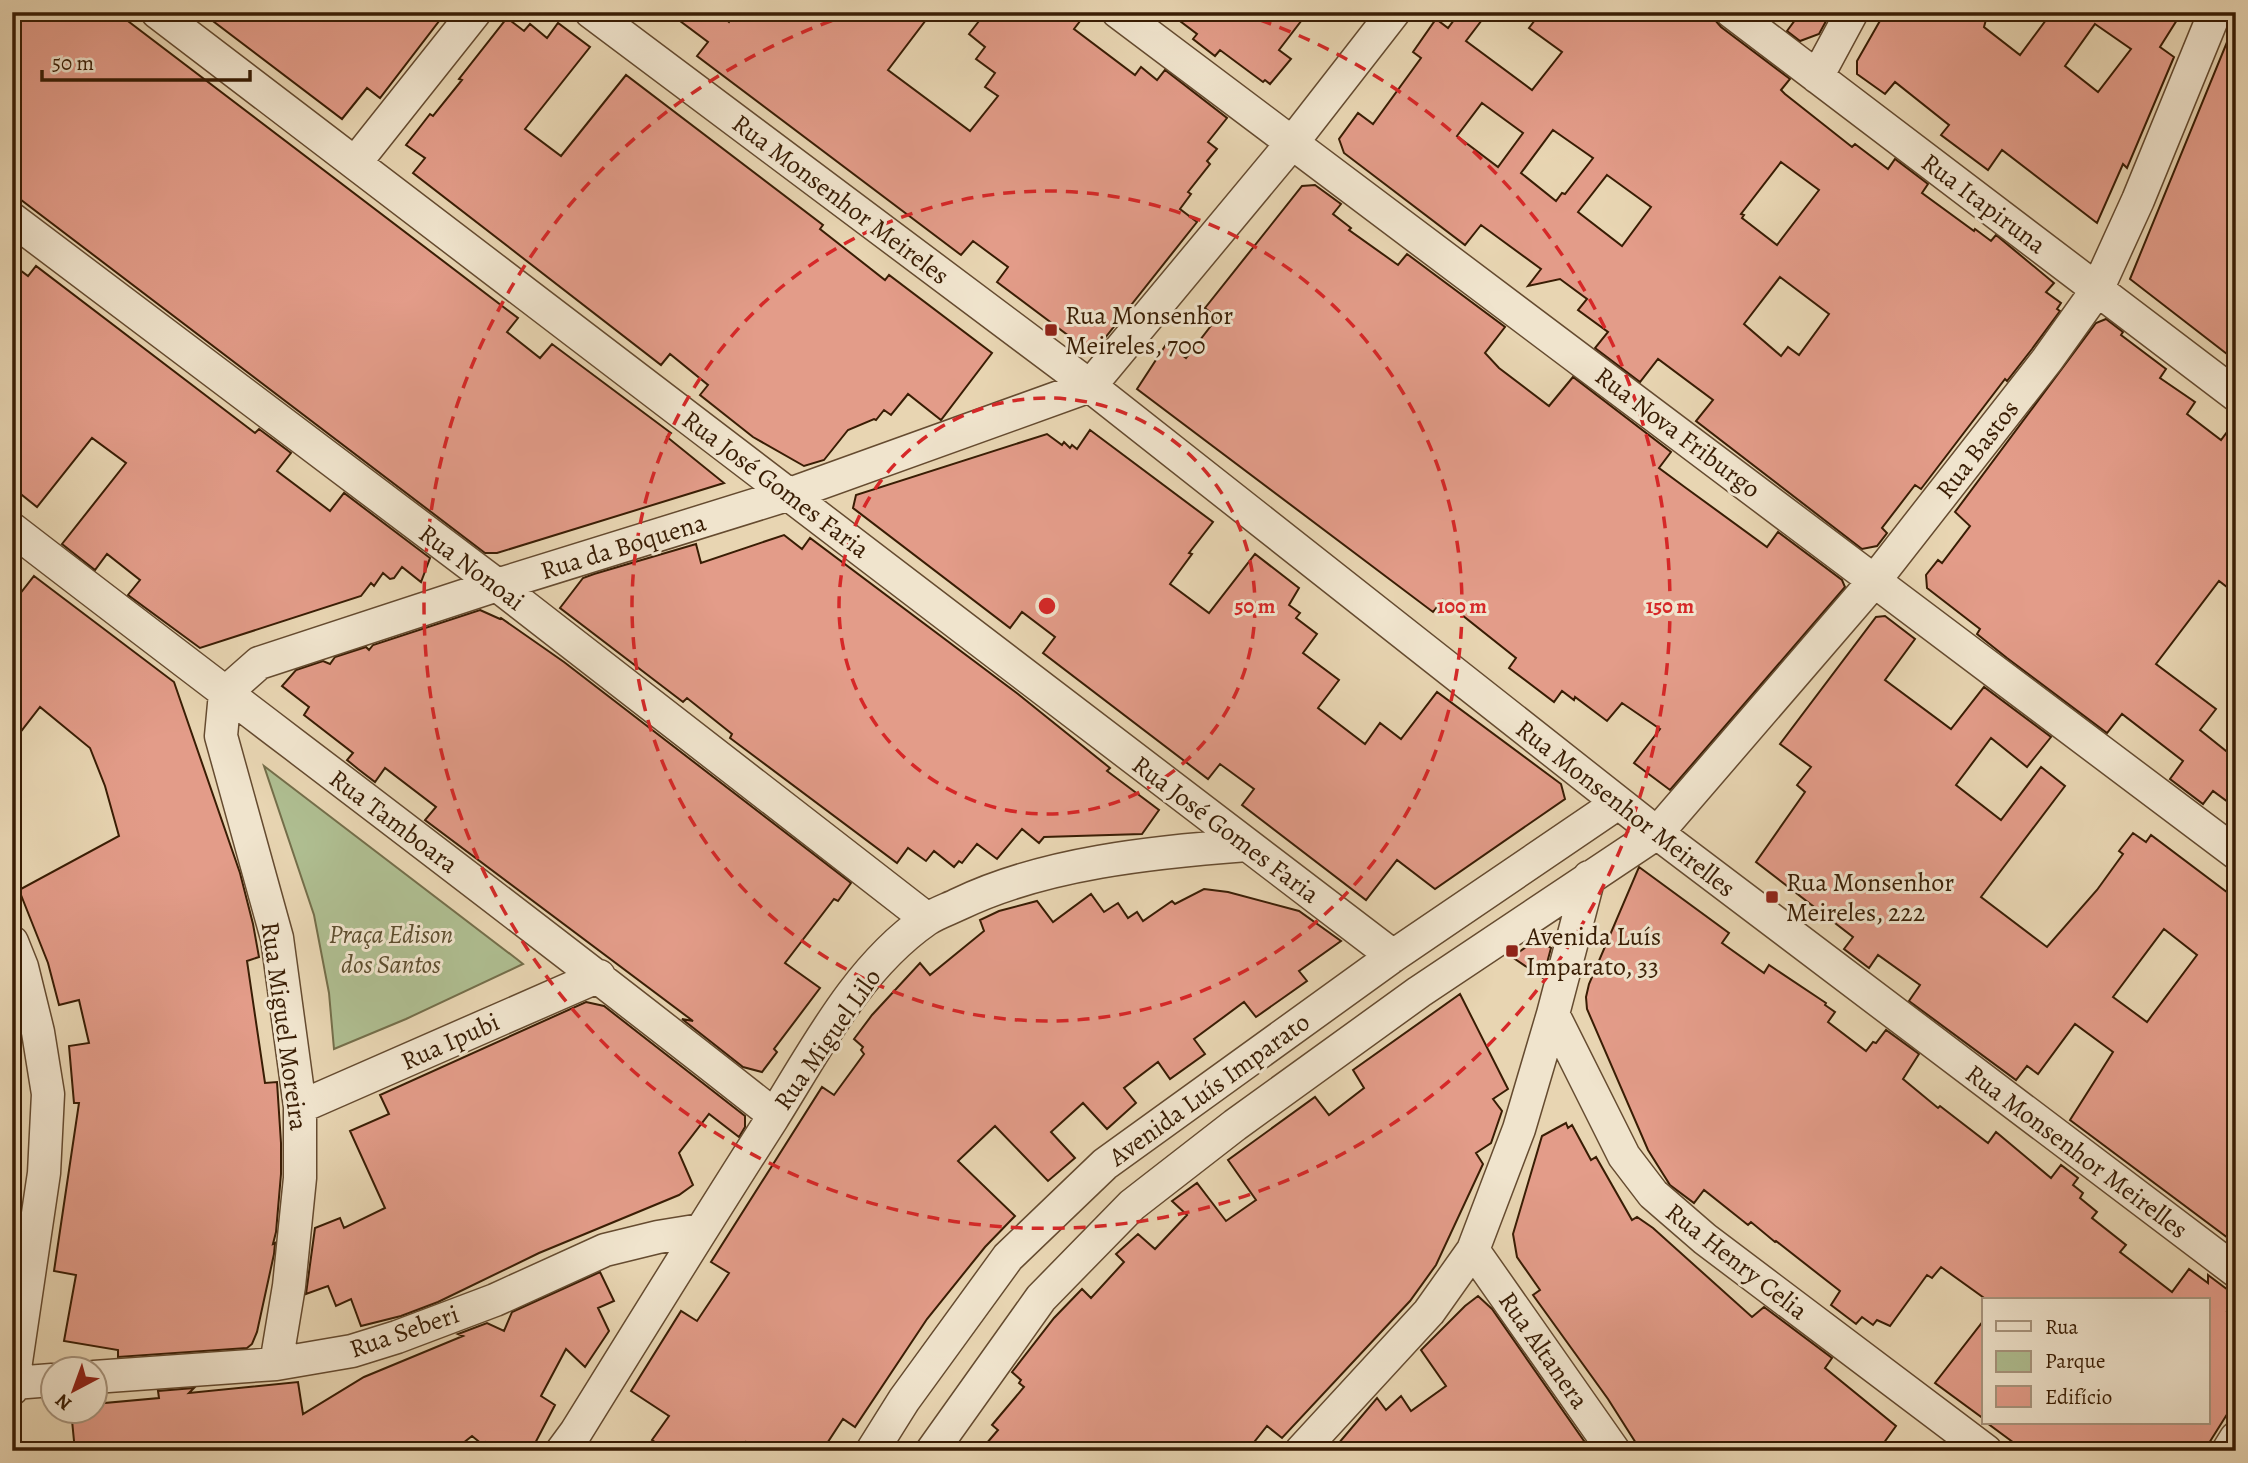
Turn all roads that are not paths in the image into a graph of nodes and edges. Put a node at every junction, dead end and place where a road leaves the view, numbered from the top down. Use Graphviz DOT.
graph roads {
  1 [pos="157,12"];
  2 [pos="475,12"];
  3 [pos="591,12"];
  4 [pos="1118,12"];
  5 [pos="1394,12"];
  6 [pos="1732,12"];
  7 [pos="1852,12"];
  8 [pos="2215,12"];
  9 [pos="1817,77"];
  10 [pos="1292,143"];
  11 [pos="355,163"];
  12 [pos="12,219"];
  13 [pos="2098,290"];
  14 [pos="1090,386"];
  15 [pos="2236,395"];
  16 [pos="790,494"];
  17 [pos="12,528"];
  18 [pos="1875,580"];
  19 [pos="497,585"];
  20 [pos="225,693"];
  21 [pos="1618,803"];
  22 [pos="1657,833"];
  23 [pos="1247,845"];
  24 [pos="2236,853"];
  25 [pos="1589,877"];
  26 [pos="927,919"];
  27 [pos="12,942"];
  28 [pos="1393,956"];
  29 [pos="599,976"];
  30 [pos="1553,1014"];
  31 [pos="300,1107"];
  32 [pos="774,1115"];
  33 [pos="701,1230"];
  34 [pos="1473,1250"];
  35 [pos="2236,1271"];
  36 [pos="276,1364"];
  37 [pos="108,1376"];
  38 [pos="38,1382"];
  39 [pos="13,1386"];
  40 [pos="2236,1438"];
  41 [pos="562,1451"];
  42 [pos="872,1451"];
  43 [pos="932,1451"];
  44 [pos="1301,1451"];
  45 [pos="1614,1451"];
  46 [pos="1986,1451"];
  47 [pos="2228,1451"];
  1 -- 11 [label="street, Rua José Gomes Faria"];
  2 -- 11 [label="street"];
  3 -- 14 [label="street, Rua Monsenhor Meireles"];
  4 -- 10 [label="street, Rua Nova Friburgo"];
  5 -- 10 [label="street"];
  6 -- 9 [label="street, Rua Itapiruna"];
  7 -- 9 [label="street"];
  8 -- 13 [label="street, Rua Bastos"];
  9 -- 13 [label="street, Rua Itapiruna"];
  10 -- 14 [label="street"];
  10 -- 18 [label="street, Rua Nova Friburgo"];
  11 -- 16 [label="street, Rua José Gomes Faria"];
  12 -- 19 [label="street, Rua Nonoai"];
  13 -- 15 [label="street, Rua Itapiruna"];
  13 -- 18 [label="street, Rua Bastos"];
  14 -- 16 [label="street, Rua da Boquena"];
  14 -- 21 [label="street, Rua Monsenhor Meirelles"];
  16 -- 19 [label="street, Rua da Boquena"];
  16 -- 23 [label="street, Rua José Gomes Faria"];
  17 -- 20 [label="street, Rua Tamboara"];
  18 -- 22 [label="street, Rua Bastos"];
  18 -- 24 [label="street, Rua Nova Friburgo"];
  19 -- 20 [label="street, Rua da Boquena"];
  19 -- 26 [label="street, Rua Nonoai"];
  20 -- 29 [label="street, Rua Tamboara"];
  20 -- 31 [label="street, Rua Miguel Moreira"];
  21 -- 22 [label="street, Rua Monsenhor Meirelles"];
  21 -- 28 [label="street, Avenida Luís Imparato"];
  22 -- 25 [label="street, Avenida Luís Imparato"];
  22 -- 35 [label="street, Rua Monsenhor Meirelles"];
  23 -- 26 [label="street, Rua Miguel Lilo"];
  23 -- 28 [label="street, Rua José Gomes Faria"];
  25 -- 30 [label="street"];
  25 -- 43 [label="street, Avenida Luís Imparato"];
  26 -- 32 [label="street, Rua Miguel Lilo"];
  27 -- 39 [label="street"];
  28 -- 42 [label="street, Avenida Luís Imparato"];
  29 -- 31 [label="street, Rua Ipubi"];
  29 -- 32 [label="street, Rua Tamboara"];
  30 -- 34 [label="street"];
  30 -- 46 [label="street, Rua Henry Celia"];
  31 -- 36 [label="street, Rua Miguel Moreira"];
  32 -- 33 [label="street, Rua Miguel Lilo"];
  33 -- 36 [label="street, Rua Seberi"];
  33 -- 41 [label="street, Rua Miguel Lilo"];
  34 -- 44 [label="street"];
  34 -- 45 [label="street, Rua Altanera"];
  36 -- 37 [label="street, Rua Seberi"];
  38 -- 39 [label="street"];
  40 -- 47 [label="street"];
}
